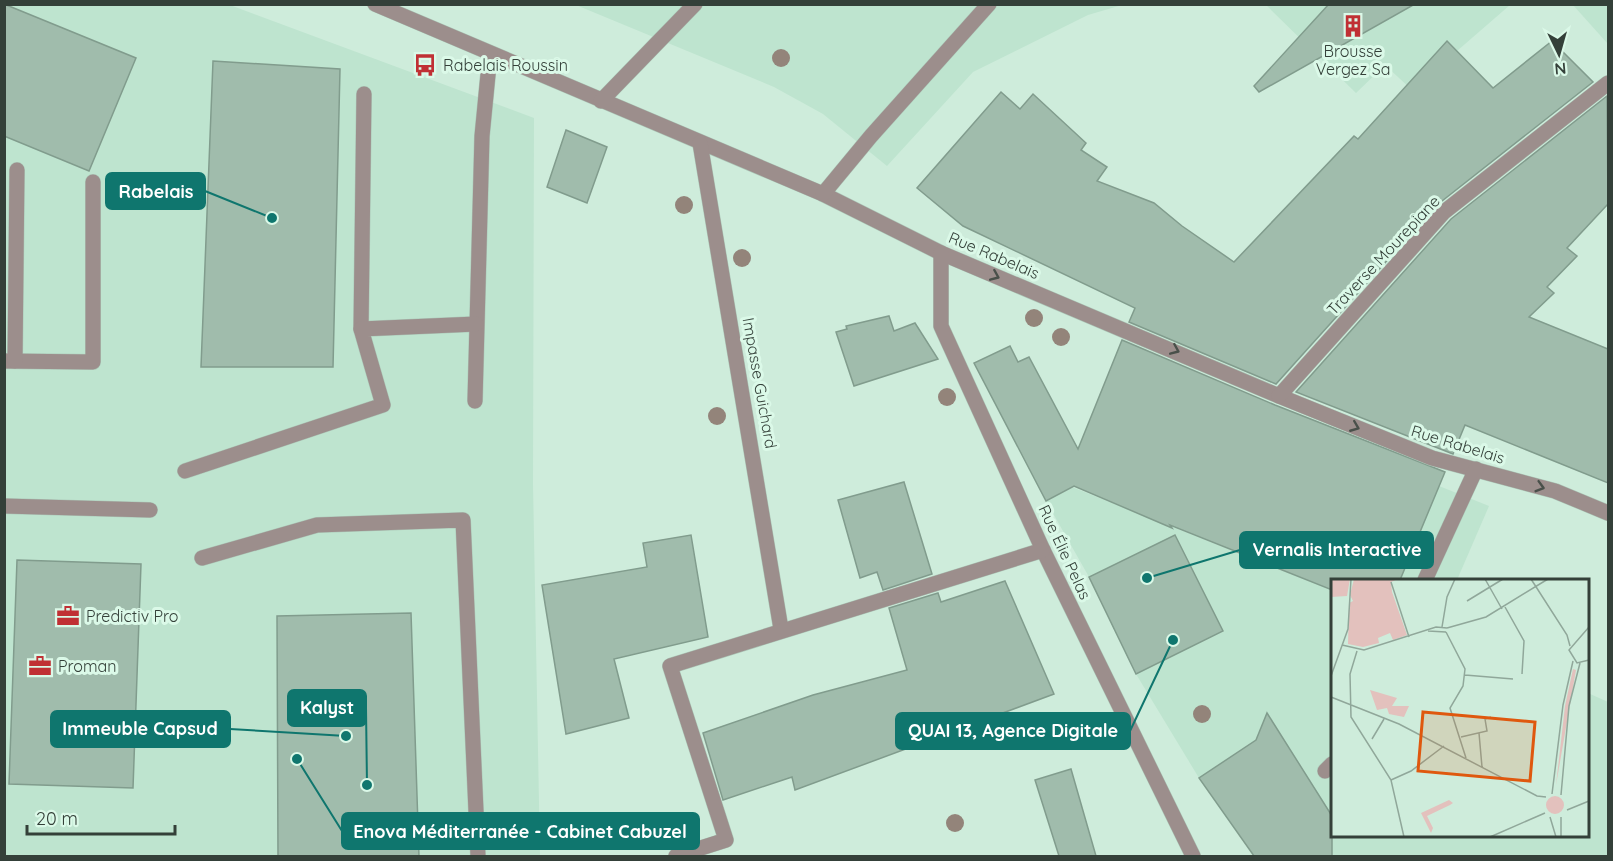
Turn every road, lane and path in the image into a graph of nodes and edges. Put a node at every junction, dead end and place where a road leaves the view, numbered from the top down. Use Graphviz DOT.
graph roads {
  1 [pos="375,4"];
  2 [pos="695,4"];
  3 [pos="989,4"];
  4 [pos="490,54"];
  5 [pos="1608,83"];
  6 [pos="364,94"];
  7 [pos="601,101"];
  8 [pos="700,142"];
  9 [pos="17,170"];
  10 [pos="93,182"];
  11 [pos="823,194"];
  12 [pos="941,253"];
  13 [pos="476,324"];
  14 [pos="361,329"];
  15 [pos="10,361"];
  16 [pos="1279,396"];
  17 [pos="475,401"];
  18 [pos="1476,469"];
  19 [pos="184,471"];
  20 [pos="4,506"];
  21 [pos="150,510"];
  22 [pos="1608,513"];
  23 [pos="1043,550"];
  24 [pos="202,558"];
  25 [pos="1425,579"];
  26 [pos="781,629"];
  27 [pos="478,856"];
  28 [pos="676,856"];
  29 [pos="1193,856"];
  1 -- 4 [label="street, Rue Rabelais"];
  2 -- 7 [label="street"];
  3 -- 11 [label="street"];
  4 -- 7 [label="street, Rue Rabelais"];
  4 -- 13 [label="street"];
  5 -- 16 [label="street, Traverse Mourepiane"];
  6 -- 14 [label="street"];
  7 -- 8 [label="street, Rue Rabelais"];
  8 -- 11 [label="street, Rue Rabelais"];
  8 -- 26 [label="street, Impasse Guichard"];
  9 -- 15 [label="street"];
  10 -- 15 [label="street"];
  11 -- 12 [label="street, Rue Rabelais"];
  12 -- 16 [label="street, Rue Rabelais, one-way"];
  12 -- 23 [label="street, Rue Élie Pelas"];
  13 -- 14 [label="street"];
  13 -- 17 [label="street"];
  14 -- 19 [label="street"];
  16 -- 18 [label="street, Rue Rabelais, one-way"];
  18 -- 22 [label="street, Rue Rabelais, one-way"];
  18 -- 25 [label="street"];
  20 -- 21 [label="street"];
  23 -- 26 [label="street"];
  23 -- 29 [label="street, Rue Élie Pelas"];
  24 -- 27 [label="street"];
  26 -- 28 [label="street"];
}
